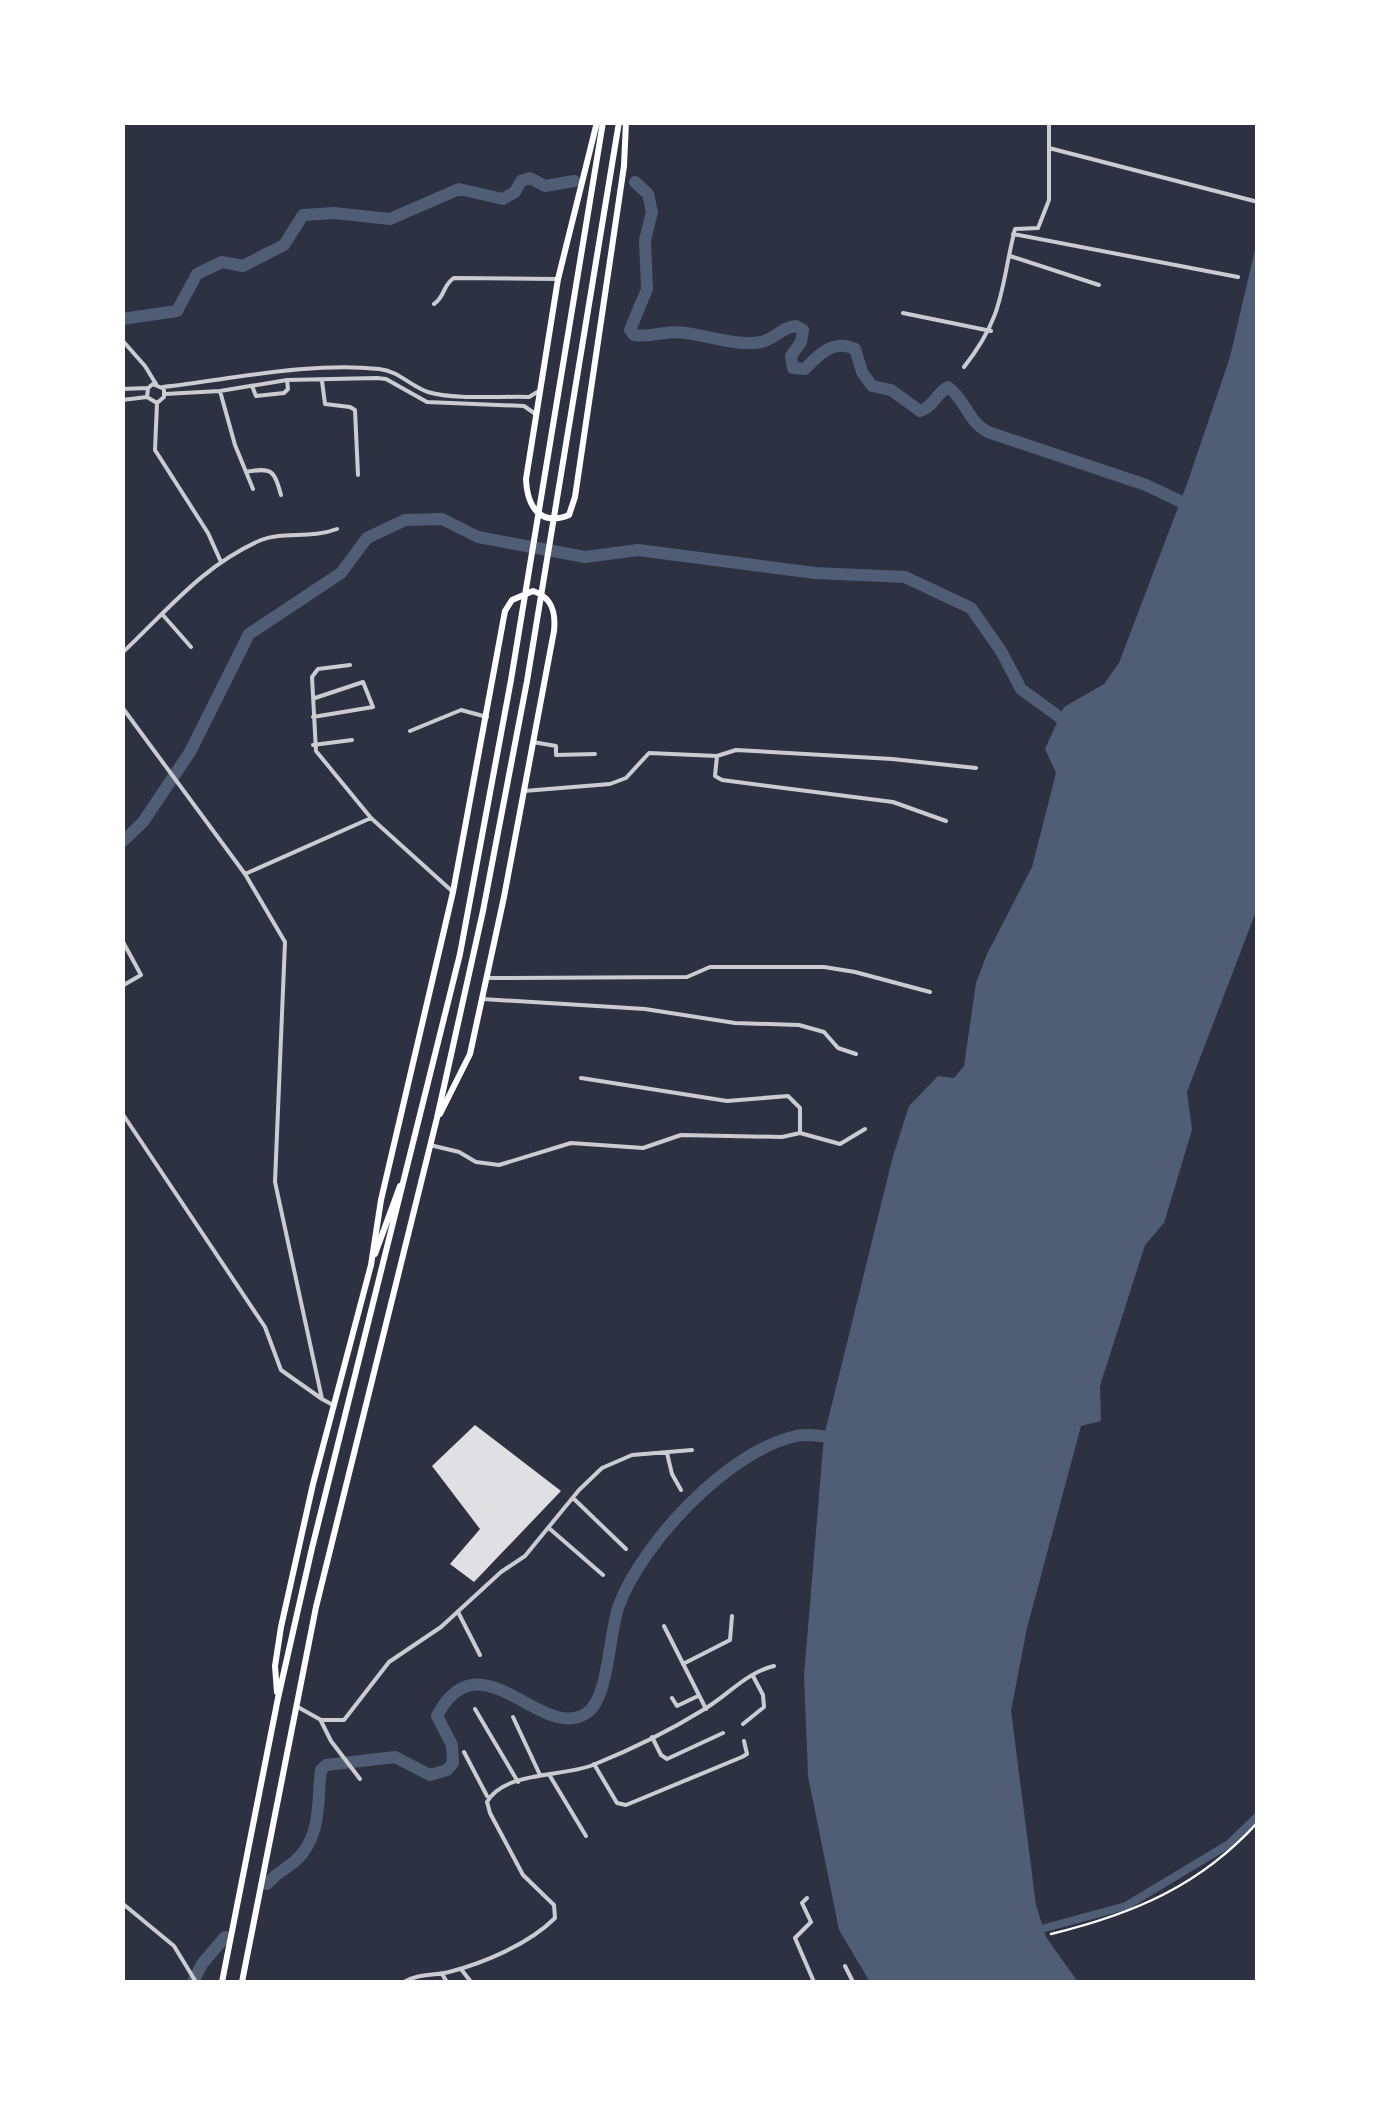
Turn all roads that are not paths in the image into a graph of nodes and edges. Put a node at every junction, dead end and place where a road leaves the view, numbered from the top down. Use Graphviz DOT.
graph roads {
  1 [pos="600,122"];
  2 [pos="622,122"];
  3 [pos="1049,122"];
  4 [pos="1048,148"];
  5 [pos="1258,202"];
  6 [pos="1014,234"];
  7 [pos="1010,256"];
  8 [pos="1238,277"];
  9 [pos="558,279"];
  10 [pos="1100,285"];
  11 [pos="434,304"];
  12 [pos="903,312"];
  13 [pos="991,330"];
  14 [pos="122,340"];
  15 [pos="964,367"];
  16 [pos="322,379"];
  17 [pos="287,380"];
  18 [pos="156,384"];
  19 [pos="163,386"];
  20 [pos="252,386"];
  21 [pos="148,388"];
  22 [pos="541,388"];
  23 [pos="122,389"];
  24 [pos="220,392"];
  25 [pos="165,394"];
  26 [pos="463,394"];
  27 [pos="147,397"];
  28 [pos="122,400"];
  29 [pos="157,403"];
  30 [pos="463,404"];
  31 [pos="536,417"];
  32 [pos="246,472"];
  33 [pos="358,475"];
  34 [pos="253,489"];
  35 [pos="281,495"];
  36 [pos="338,529"];
  37 [pos="222,562"];
  38 [pos="162,614"];
  39 [pos="191,647"];
  40 [pos="122,653"];
  41 [pos="350,665"];
  42 [pos="312,698"];
  43 [pos="122,708"];
  44 [pos="487,717"];
  45 [pos="313,718"];
  46 [pos="410,731"];
  47 [pos="352,740"];
  48 [pos="533,742"];
  49 [pos="314,746"];
  50 [pos="594,754"];
  51 [pos="717,756"];
  52 [pos="976,768"];
  53 [pos="524,792"];
  54 [pos="371,818"];
  55 [pos="946,820"];
  56 [pos="245,874"];
  57 [pos="453,892"];
  58 [pos="122,940"];
  59 [pos="487,978"];
  60 [pos="122,986"];
  61 [pos="930,992"];
  62 [pos="482,999"];
  63 [pos="856,1054"];
  64 [pos="581,1078"];
  65 [pos="122,1112"];
  66 [pos="436,1118"];
  67 [pos="865,1130"];
  68 [pos="800,1133"];
  69 [pos="430,1145"];
  70 [pos="406,1172"];
  71 [pos="371,1264"];
  72 [pos="322,1398"];
  73 [pos="333,1405"];
  74 [pos="692,1450"];
  75 [pos="666,1452"];
  76 [pos="682,1490"];
  77 [pos="573,1498"];
  78 [pos="548,1528"];
  79 [pos="626,1549"];
  80 [pos="603,1576"];
  81 [pos="458,1612"];
  82 [pos="732,1616"];
  83 [pos="664,1626"];
  84 [pos="480,1656"];
  85 [pos="683,1664"];
  86 [pos="774,1666"];
  87 [pos="752,1674"];
  88 [pos="698,1696"];
  89 [pos="278,1698"];
  90 [pos="672,1698"];
  91 [pos="296,1706"];
  92 [pos="475,1709"];
  93 [pos="706,1709"];
  94 [pos="513,1718"];
  95 [pos="320,1720"];
  96 [pos="743,1724"];
  97 [pos="723,1733"];
  98 [pos="652,1737"];
  99 [pos="744,1742"];
  100 [pos="464,1752"];
  101 [pos="594,1764"];
  102 [pos="549,1774"];
  103 [pos="540,1775"];
  104 [pos="360,1779"];
  105 [pos="518,1782"];
  106 [pos="488,1798"];
  107 [pos="586,1836"];
  108 [pos="807,1898"];
  109 [pos="122,1903"];
  110 [pos="845,1966"];
  111 [pos="461,1968"];
  112 [pos="442,1974"];
  113 [pos="196,1982"];
  114 [pos="222,1982"];
  115 [pos="242,1982"];
  116 [pos="404,1982"];
  117 [pos="447,1982"];
  118 [pos="471,1982"];
  119 [pos="814,1982"];
  120 [pos="853,1982"];
  1 -- 9 [label="main road"];
  1 -- 70 [label="main road"];
  2 -- 31 [label="main road"];
  2 -- 66 [label="main road"];
  3 -- 4 [label="street"];
  4 -- 5 [label="street"];
  4 -- 6 [label="street"];
  6 -- 7 [label="street"];
  6 -- 8 [label="street"];
  7 -- 10 [label="street"];
  7 -- 13 [label="street"];
  9 -- 11 [label="street"];
  9 -- 22 [label="main road"];
  12 -- 13 [label="street"];
  13 -- 15 [label="street"];
  14 -- 18 [label="street"];
  16 -- 17 [label="street"];
  16 -- 30 [label="street"];
  16 -- 33 [label="street"];
  17 -- 20 [label="street"];
  17 -- 20 [label="street"];
  18 -- 19 [label="street"];
  18 -- 21 [label="street"];
  19 -- 25 [label="street"];
  19 -- 26 [label="street"];
  20 -- 24 [label="street"];
  21 -- 23 [label="street"];
  21 -- 27 [label="street"];
  22 -- 26 [label="street"];
  22 -- 31 [label="main road"];
  24 -- 25 [label="street"];
  24 -- 32 [label="street"];
  25 -- 29 [label="street"];
  26 -- 30 [label="street"];
  27 -- 28 [label="street"];
  27 -- 29 [label="street"];
  29 -- 37 [label="street"];
  30 -- 31 [label="street"];
  32 -- 34 [label="street"];
  32 -- 35 [label="street"];
  36 -- 37 [label="street"];
  37 -- 38 [label="street"];
  38 -- 39 [label="street"];
  38 -- 40 [label="street"];
  41 -- 42 [label="street"];
  42 -- 45 [label="street"];
  42 -- 45 [label="street"];
  43 -- 56 [label="street"];
  44 -- 46 [label="street"];
  44 -- 48 [label="main road"];
  44 -- 57 [label="main road"];
  45 -- 49 [label="street"];
  47 -- 49 [label="street"];
  48 -- 50 [label="street"];
  48 -- 53 [label="main road"];
  49 -- 54 [label="street"];
  51 -- 52 [label="street"];
  51 -- 53 [label="street"];
  51 -- 55 [label="street"];
  53 -- 59 [label="main road"];
  54 -- 56 [label="street"];
  54 -- 57 [label="street"];
  56 -- 72 [label="street"];
  57 -- 71 [label="main road"];
  58 -- 60 [label="street"];
  59 -- 61 [label="street"];
  59 -- 62 [label="main road"];
  62 -- 63 [label="street"];
  62 -- 66 [label="main road"];
  64 -- 68 [label="street"];
  65 -- 72 [label="street"];
  66 -- 69 [label="main road"];
  67 -- 68 [label="street"];
  68 -- 69 [label="street"];
  69 -- 91 [label="main road"];
  70 -- 71 [label="main road"];
  70 -- 89 [label="main road"];
  71 -- 73 [label="main road"];
  72 -- 73 [label="street"];
  73 -- 89 [label="main road"];
  74 -- 75 [label="street"];
  75 -- 76 [label="street"];
  75 -- 77 [label="street"];
  77 -- 78 [label="street"];
  77 -- 79 [label="street"];
  78 -- 80 [label="street"];
  78 -- 81 [label="street"];
  81 -- 84 [label="street"];
  81 -- 95 [label="street"];
  82 -- 85 [label="street"];
  83 -- 85 [label="street"];
  85 -- 88 [label="street"];
  86 -- 87 [label="street"];
  87 -- 93 [label="street"];
  87 -- 96 [label="street"];
  88 -- 90 [label="street"];
  88 -- 93 [label="street"];
  89 -- 114 [label="main road"];
  91 -- 95 [label="street"];
  91 -- 115 [label="main road"];
  92 -- 105 [label="street"];
  93 -- 98 [label="street"];
  94 -- 103 [label="street"];
  95 -- 104 [label="street"];
  97 -- 98 [label="street"];
  98 -- 101 [label="street"];
  99 -- 101 [label="street"];
  100 -- 106 [label="street"];
  101 -- 102 [label="street"];
  102 -- 103 [label="street"];
  102 -- 107 [label="street"];
  103 -- 105 [label="street"];
  105 -- 106 [label="street"];
  106 -- 111 [label="street"];
  108 -- 119 [label="street"];
  109 -- 113 [label="street"];
  110 -- 120 [label="street"];
  111 -- 112 [label="street"];
  111 -- 118 [label="street"];
  112 -- 116 [label="street"];
  112 -- 117 [label="street"];
}
